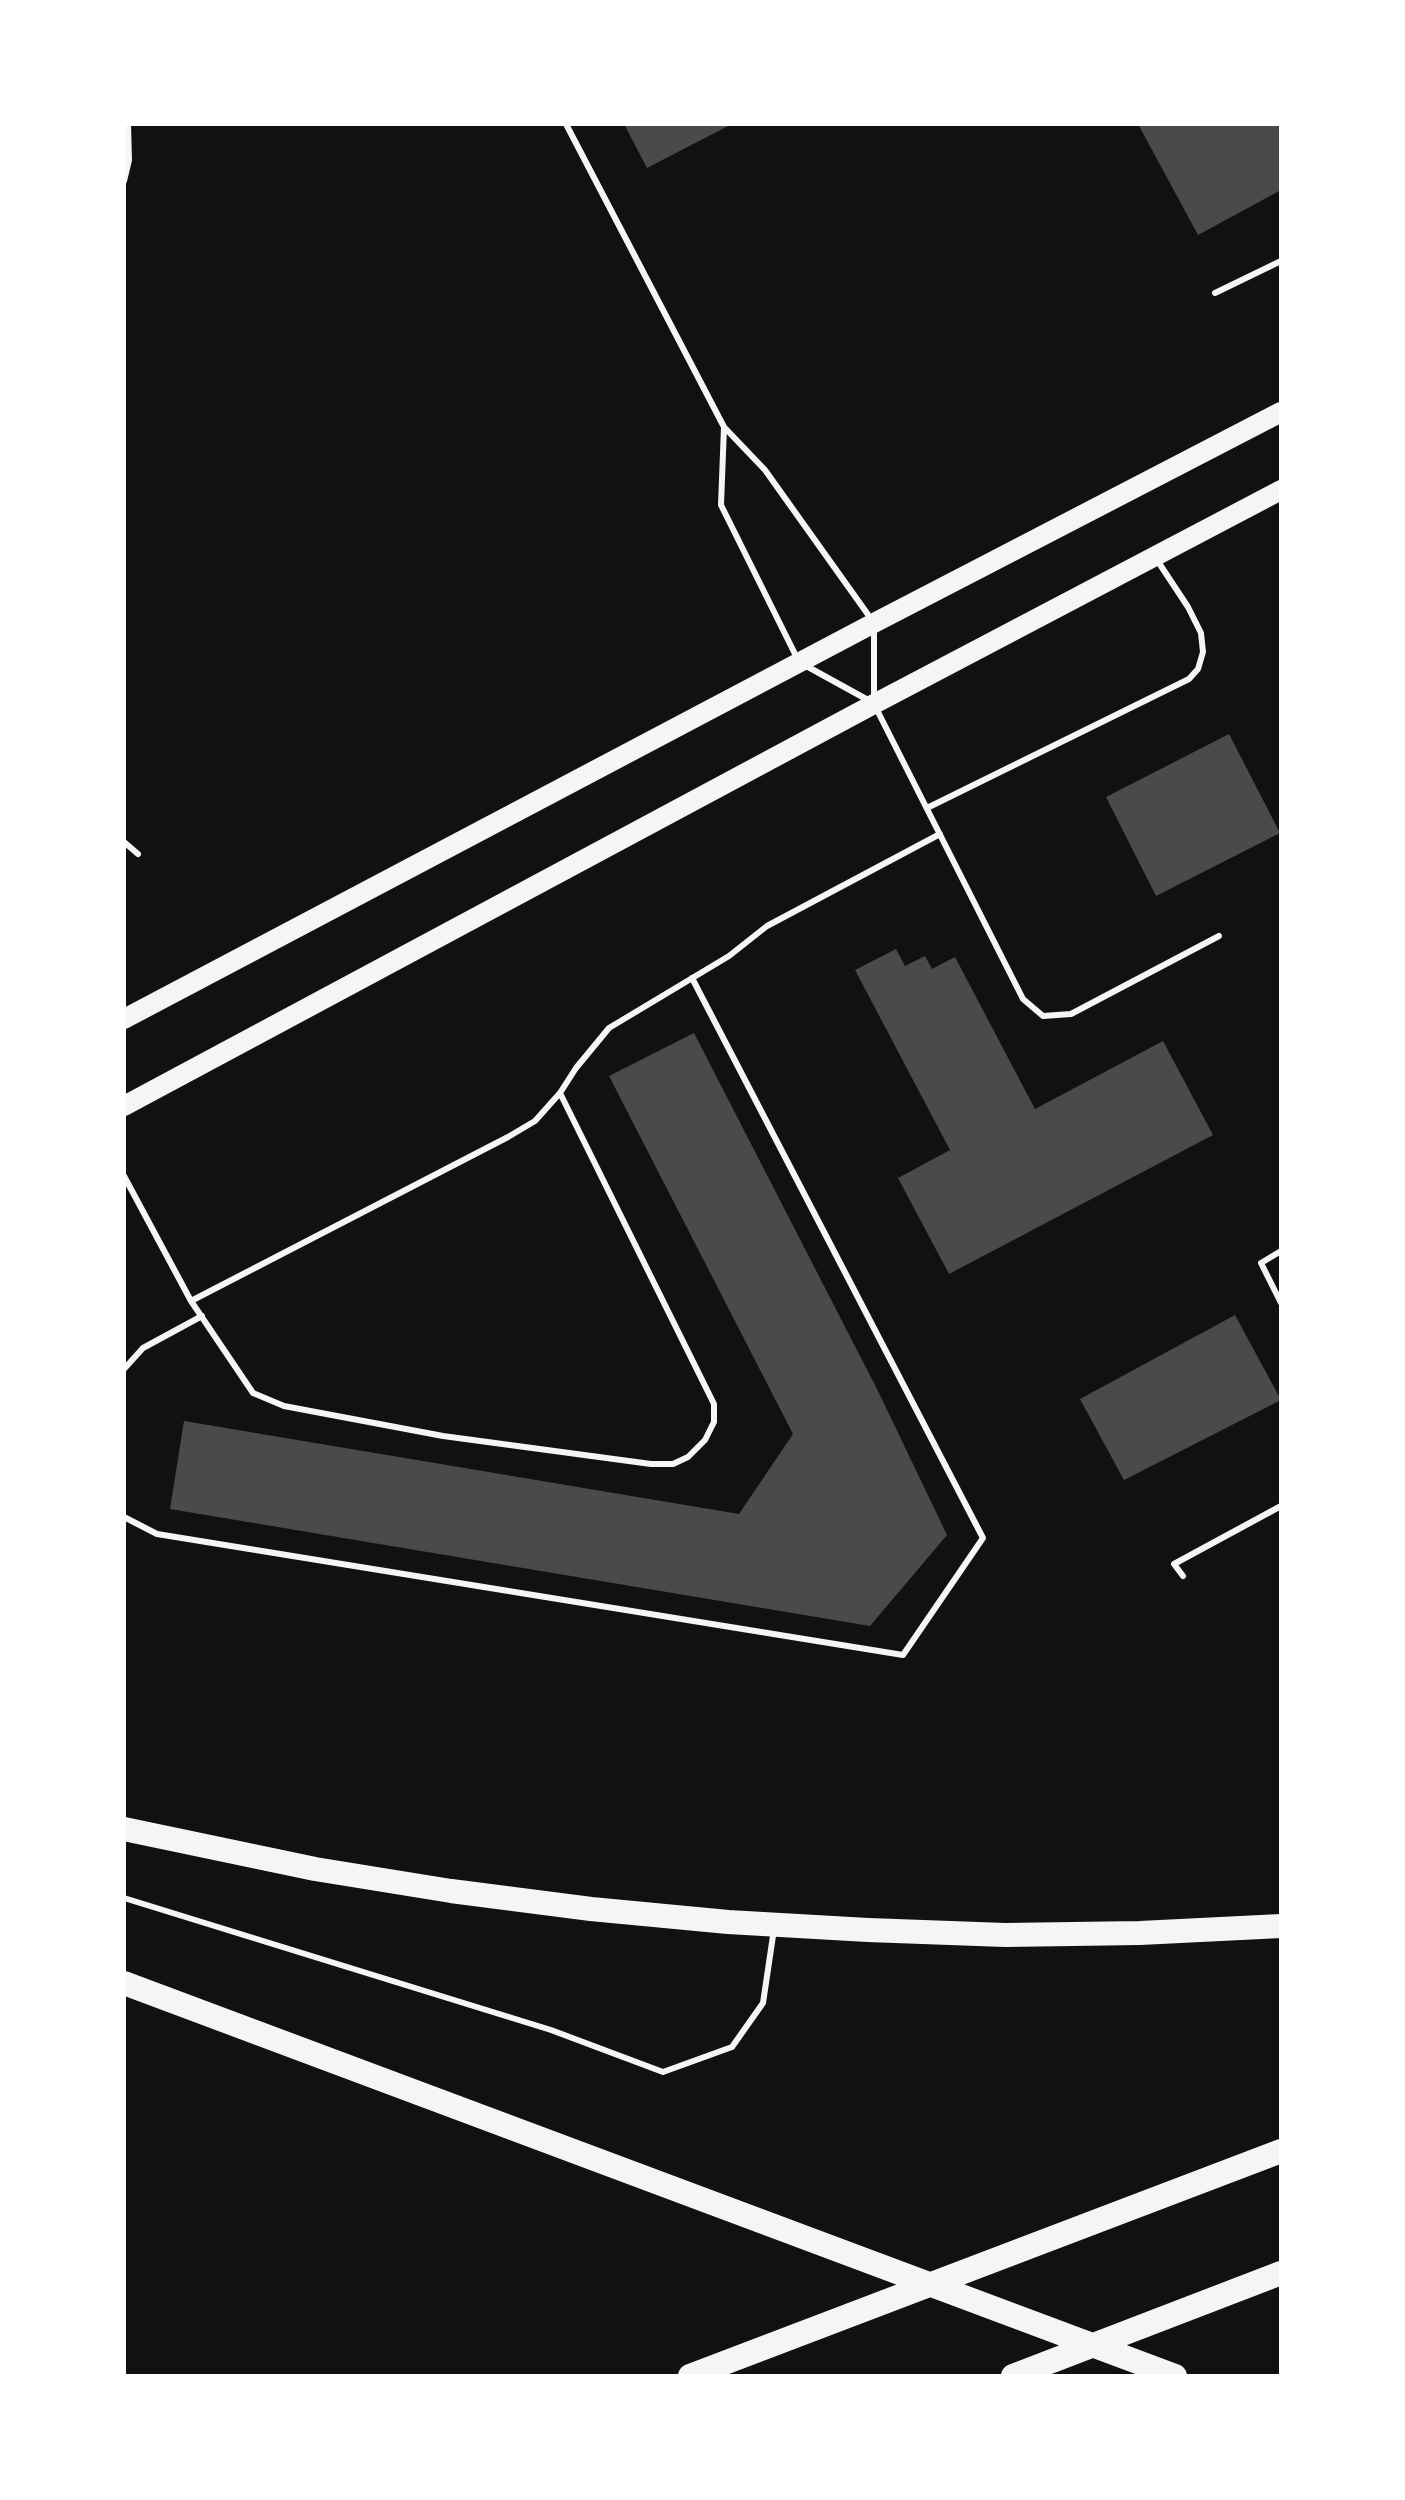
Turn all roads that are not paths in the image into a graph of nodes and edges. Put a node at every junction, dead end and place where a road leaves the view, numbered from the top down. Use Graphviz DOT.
graph roads {
  1 [pos="128,124"];
  2 [pos="566,124"];
  3 [pos="124,181"];
  4 [pos="1281,261"];
  5 [pos="1215,293"];
  6 [pos="1281,412"];
  7 [pos="724,427"];
  8 [pos="1281,490"];
  9 [pos="1155,557"];
  10 [pos="874,623"];
  11 [pos="799,662"];
  12 [pos="874,704"];
  13 [pos="927,808"];
  14 [pos="940,834"];
  15 [pos="124,842"];
  16 [pos="138,854"];
  17 [pos="1219,936"];
  18 [pos="692,978"];
  19 [pos="124,1019"];
  20 [pos="560,1093"];
  21 [pos="124,1106"];
  22 [pos="124,1176"];
  23 [pos="1281,1251"];
  24 [pos="191,1301"];
  25 [pos="1281,1303"];
  26 [pos="202,1316"];
  27 [pos="124,1369"];
  28 [pos="1281,1506"];
  29 [pos="124,1517"];
  30 [pos="1183,1576"];
  31 [pos="124,1829"];
  32 [pos="124,1898"];
  33 [pos="775,1925"];
  34 [pos="1281,1926"];
  35 [pos="124,1983"];
  36 [pos="1281,2151"];
  37 [pos="1281,2273"];
  38 [pos="690,2376"];
  39 [pos="1013,2376"];
  40 [pos="1175,2376"];
  1 -- 3 [label="lane"];
  2 -- 7 [label="lane"];
  4 -- 5 [label="lane"];
  6 -- 10 [label="main road"];
  7 -- 10 [label="lane"];
  7 -- 11 [label="lane"];
  8 -- 9 [label="main road"];
  9 -- 12 [label="main road"];
  9 -- 13 [label="lane"];
  10 -- 11 [label="main road"];
  10 -- 12 [label="lane"];
  11 -- 12 [label="lane"];
  11 -- 19 [label="main road"];
  12 -- 13 [label="lane"];
  12 -- 21 [label="main road"];
  13 -- 14 [label="lane"];
  14 -- 17 [label="lane"];
  14 -- 18 [label="lane"];
  15 -- 16 [label="lane"];
  18 -- 20 [label="lane"];
  18 -- 29 [label="lane"];
  20 -- 24 [label="lane"];
  20 -- 26 [label="lane"];
  22 -- 24 [label="lane"];
  23 -- 25 [label="lane"];
  24 -- 26 [label="lane"];
  26 -- 27 [label="lane"];
  28 -- 30 [label="lane"];
  31 -- 33 [label="highway"];
  32 -- 33 [label="lane"];
  33 -- 34 [label="highway"];
  35 -- 40 [label="highway"];
  36 -- 38 [label="highway"];
  37 -- 39 [label="highway"];
}
